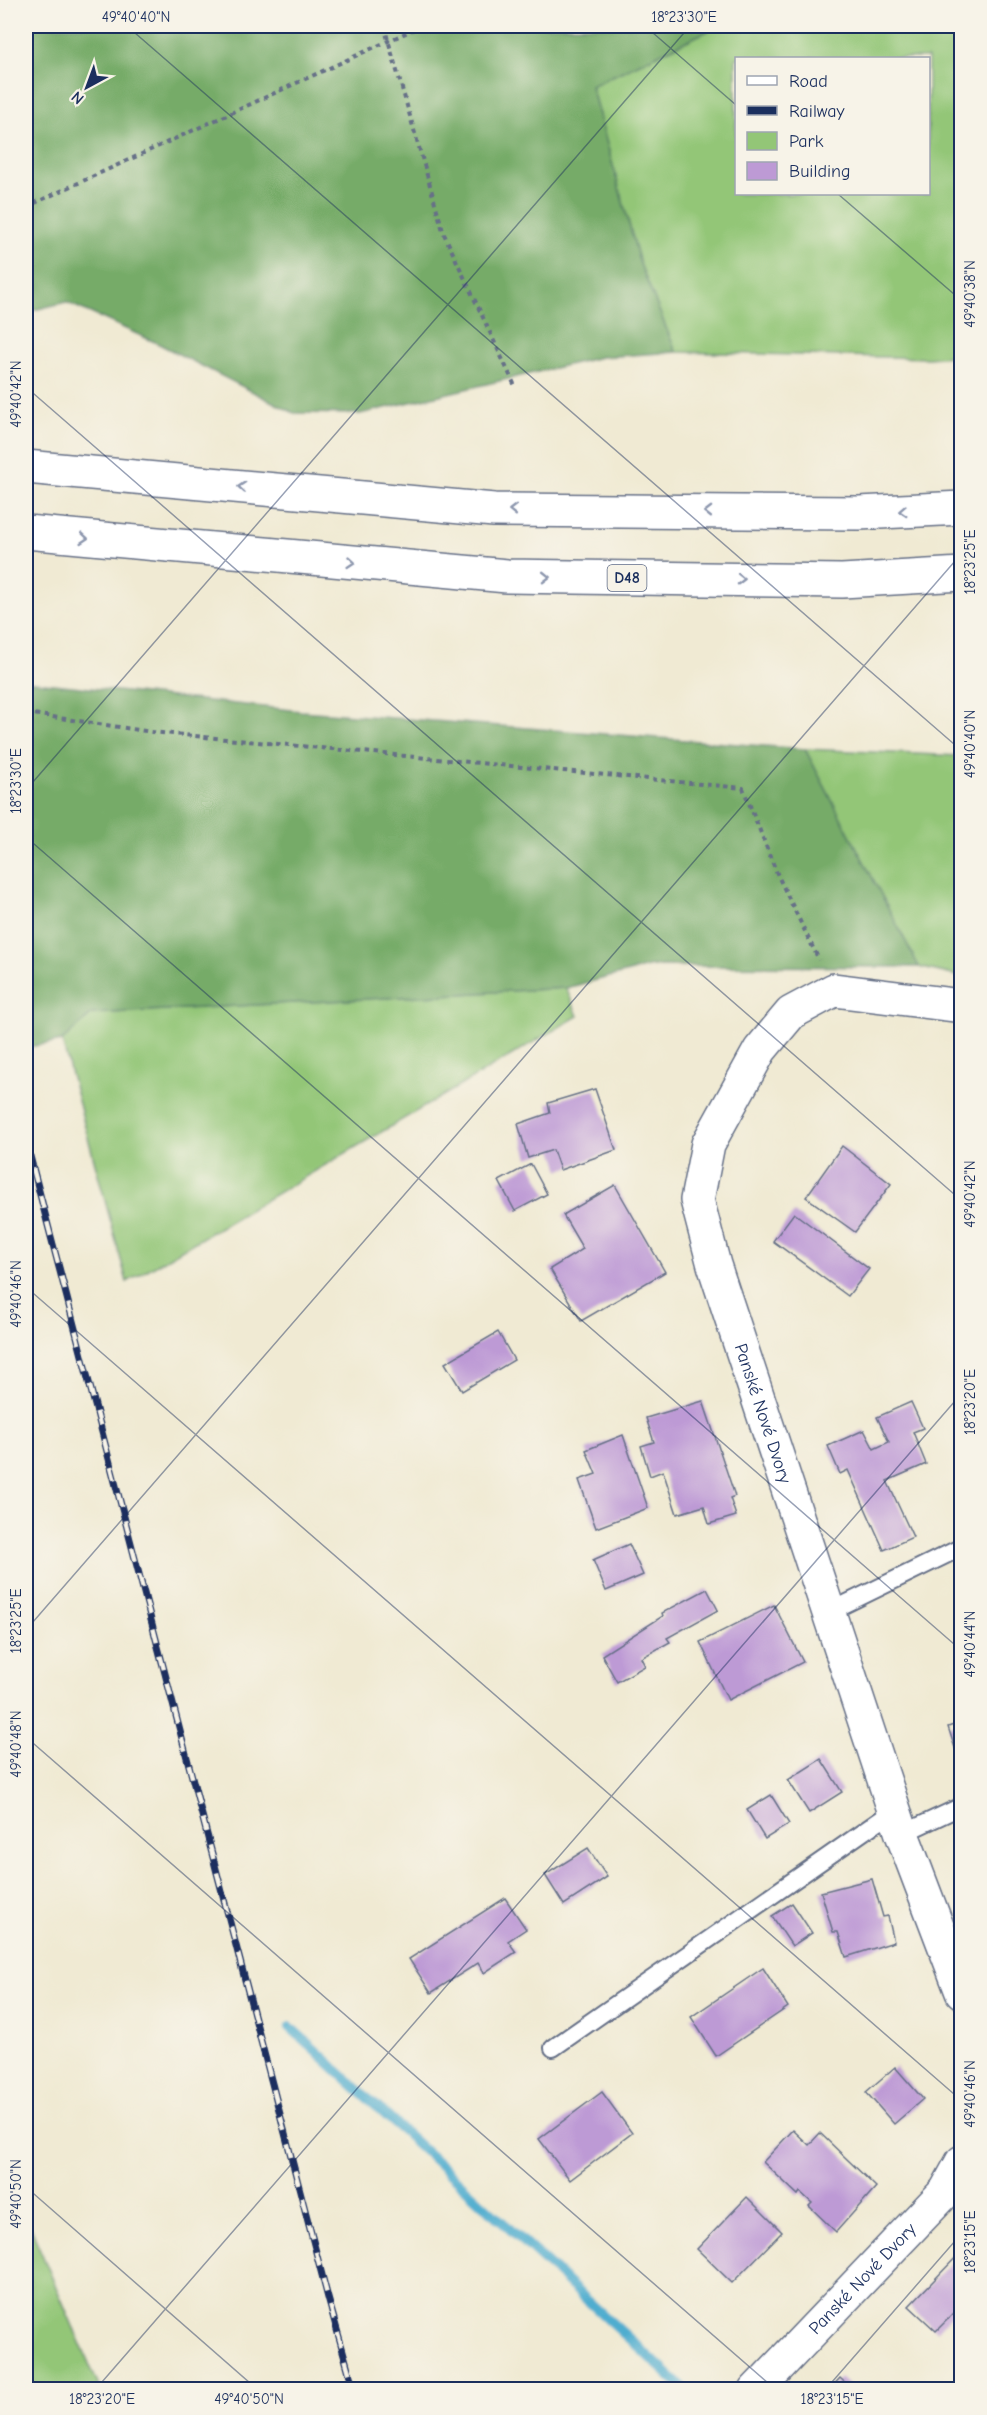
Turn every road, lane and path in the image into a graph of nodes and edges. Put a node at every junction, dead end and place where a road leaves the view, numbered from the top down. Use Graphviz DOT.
graph roads {
  1 [pos="384,26"];
  2 [pos="421,26"];
  3 [pos="388,40"];
  4 [pos="26,207"];
  5 [pos="515,386"];
  6 [pos="26,468"];
  7 [pos="962,508"];
  8 [pos="26,532"];
  9 [pos="962,574"];
  10 [pos="26,713"];
  11 [pos="834,990"];
  12 [pos="962,1006"];
  13 [pos="962,1547"];
  14 [pos="829,1612"];
  15 [pos="962,1806"];
  16 [pos="899,1821"];
  17 [pos="962,1992"];
  18 [pos="553,2048"];
  19 [pos="962,2162"];
  20 [pos="756,2390"];
  1 -- 3 [label="path"];
  2 -- 3 [label="path"];
  3 -- 4 [label="path"];
  3 -- 5 [label="path"];
  7 -- 6 [label="main road, one-way"];
  8 -- 9 [label="main road, D48, one-way"];
  10 -- 11 [label="path"];
  11 -- 12 [label="main road"];
  11 -- 14 [label="main road, Panské Nové Dvory"];
  13 -- 14 [label="lane"];
  14 -- 16 [label="main road, Panské Nové Dvory"];
  15 -- 16 [label="lane"];
  16 -- 17 [label="main road, Panské Nové Dvory"];
  16 -- 18 [label="lane"];
  19 -- 20 [label="main road, Panské Nové Dvory"];
}
